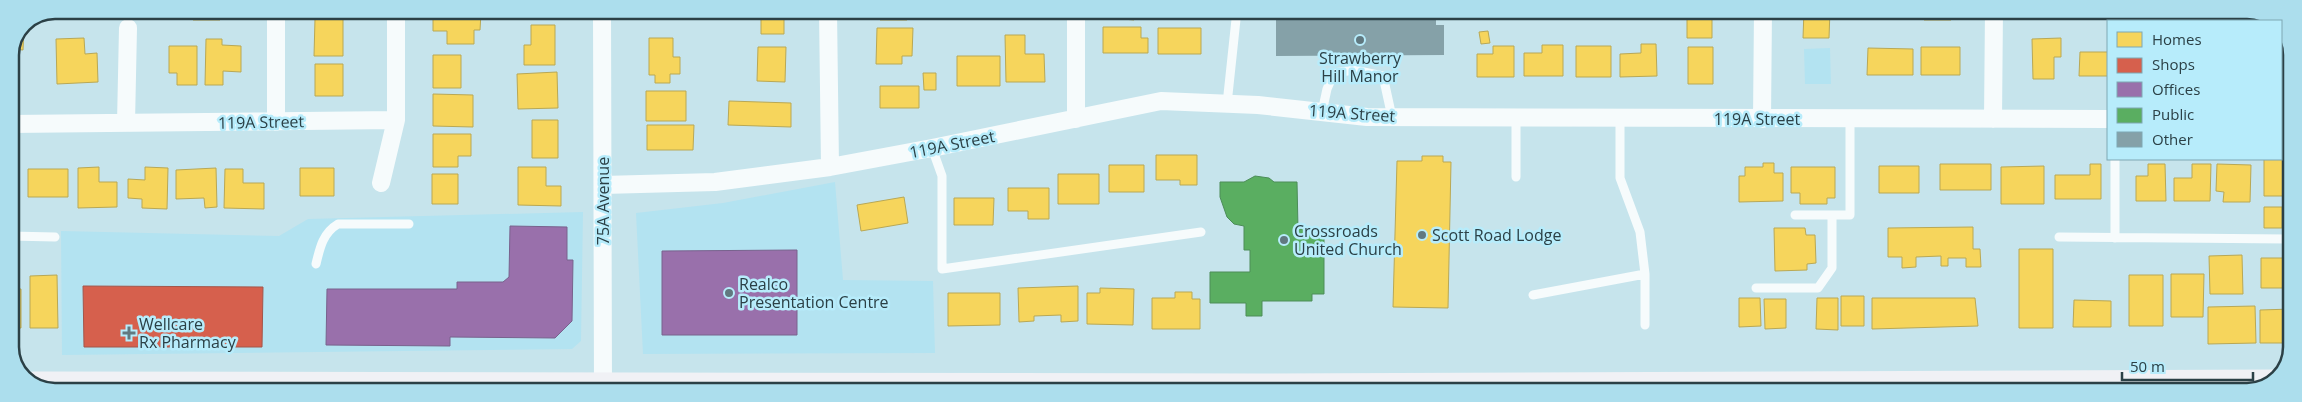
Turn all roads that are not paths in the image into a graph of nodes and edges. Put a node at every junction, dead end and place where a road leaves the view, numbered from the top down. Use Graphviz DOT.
graph roads {
  1 [pos="276,19"];
  2 [pos="396,19"];
  3 [pos="602,19"];
  4 [pos="828,19"];
  5 [pos="1076,19"];
  6 [pos="1236,19"];
  7 [pos="1763,19"];
  8 [pos="1994,19"];
  9 [pos="128,28"];
  10 [pos="1227,104"];
  11 [pos="1322,112"];
  12 [pos="1392,117"];
  13 [pos="1516,118"];
  14 [pos="1620,118"];
  15 [pos="1076,119"];
  16 [pos="1762,119"];
  17 [pos="1850,119"];
  18 [pos="1993,119"];
  19 [pos="2107,119"];
  20 [pos="396,120"];
  21 [pos="276,122"];
  22 [pos="126,123"];
  23 [pos="19,124"];
  24 [pos="932,148"];
  25 [pos="2115,160"];
  26 [pos="830,166"];
  27 [pos="1516,177"];
  28 [pos="380,183"];
  29 [pos="603,185"];
  30 [pos="1795,215"];
  31 [pos="1832,215"];
  32 [pos="409,224"];
  33 [pos="1201,232"];
  34 [pos="19,236"];
  35 [pos="55,236"];
  36 [pos="2059,237"];
  37 [pos="2115,238"];
  38 [pos="2283,239"];
  39 [pos="316,264"];
  40 [pos="1645,274"];
  41 [pos="1756,288"];
  42 [pos="1533,295"];
  43 [pos="1645,325"];
  44 [pos="603,383"];
  1 -- 21 [label="street"];
  2 -- 20 [label="street"];
  3 -- 29 [label="street, 75A Avenue"];
  4 -- 26 [label="street"];
  5 -- 15 [label="street"];
  6 -- 10 [label="lane"];
  7 -- 16 [label="street"];
  8 -- 18 [label="street"];
  9 -- 22 [label="street"];
  10 -- 11 [label="street, 119A Street"];
  10 -- 15 [label="street, 119A Street"];
  11 -- 12 [label="street, 119A Street"];
  11 -- 12 [label="lane"];
  12 -- 13 [label="street, 119A Street"];
  13 -- 14 [label="street, 119A Street"];
  13 -- 27 [label="lane"];
  14 -- 16 [label="street, 119A Street"];
  14 -- 40 [label="lane"];
  15 -- 24 [label="street, 119A Street"];
  16 -- 17 [label="street, 119A Street"];
  17 -- 18 [label="street, 119A Street"];
  17 -- 31 [label="lane"];
  18 -- 19 [label="street, 119A Street"];
  20 -- 21 [label="street, 119A Street"];
  20 -- 28 [label="street"];
  21 -- 22 [label="street, 119A Street"];
  22 -- 23 [label="street, 119A Street"];
  24 -- 26 [label="street, 119A Street"];
  24 -- 33 [label="lane"];
  25 -- 37 [label="lane"];
  26 -- 29 [label="street, 119A Street"];
  29 -- 44 [label="street, 75A Avenue"];
  30 -- 31 [label="lane"];
  31 -- 41 [label="lane"];
  32 -- 39 [label="lane"];
  34 -- 35 [label="lane"];
  36 -- 37 [label="lane"];
  37 -- 38 [label="lane"];
  40 -- 42 [label="lane"];
  40 -- 43 [label="lane"];
}
